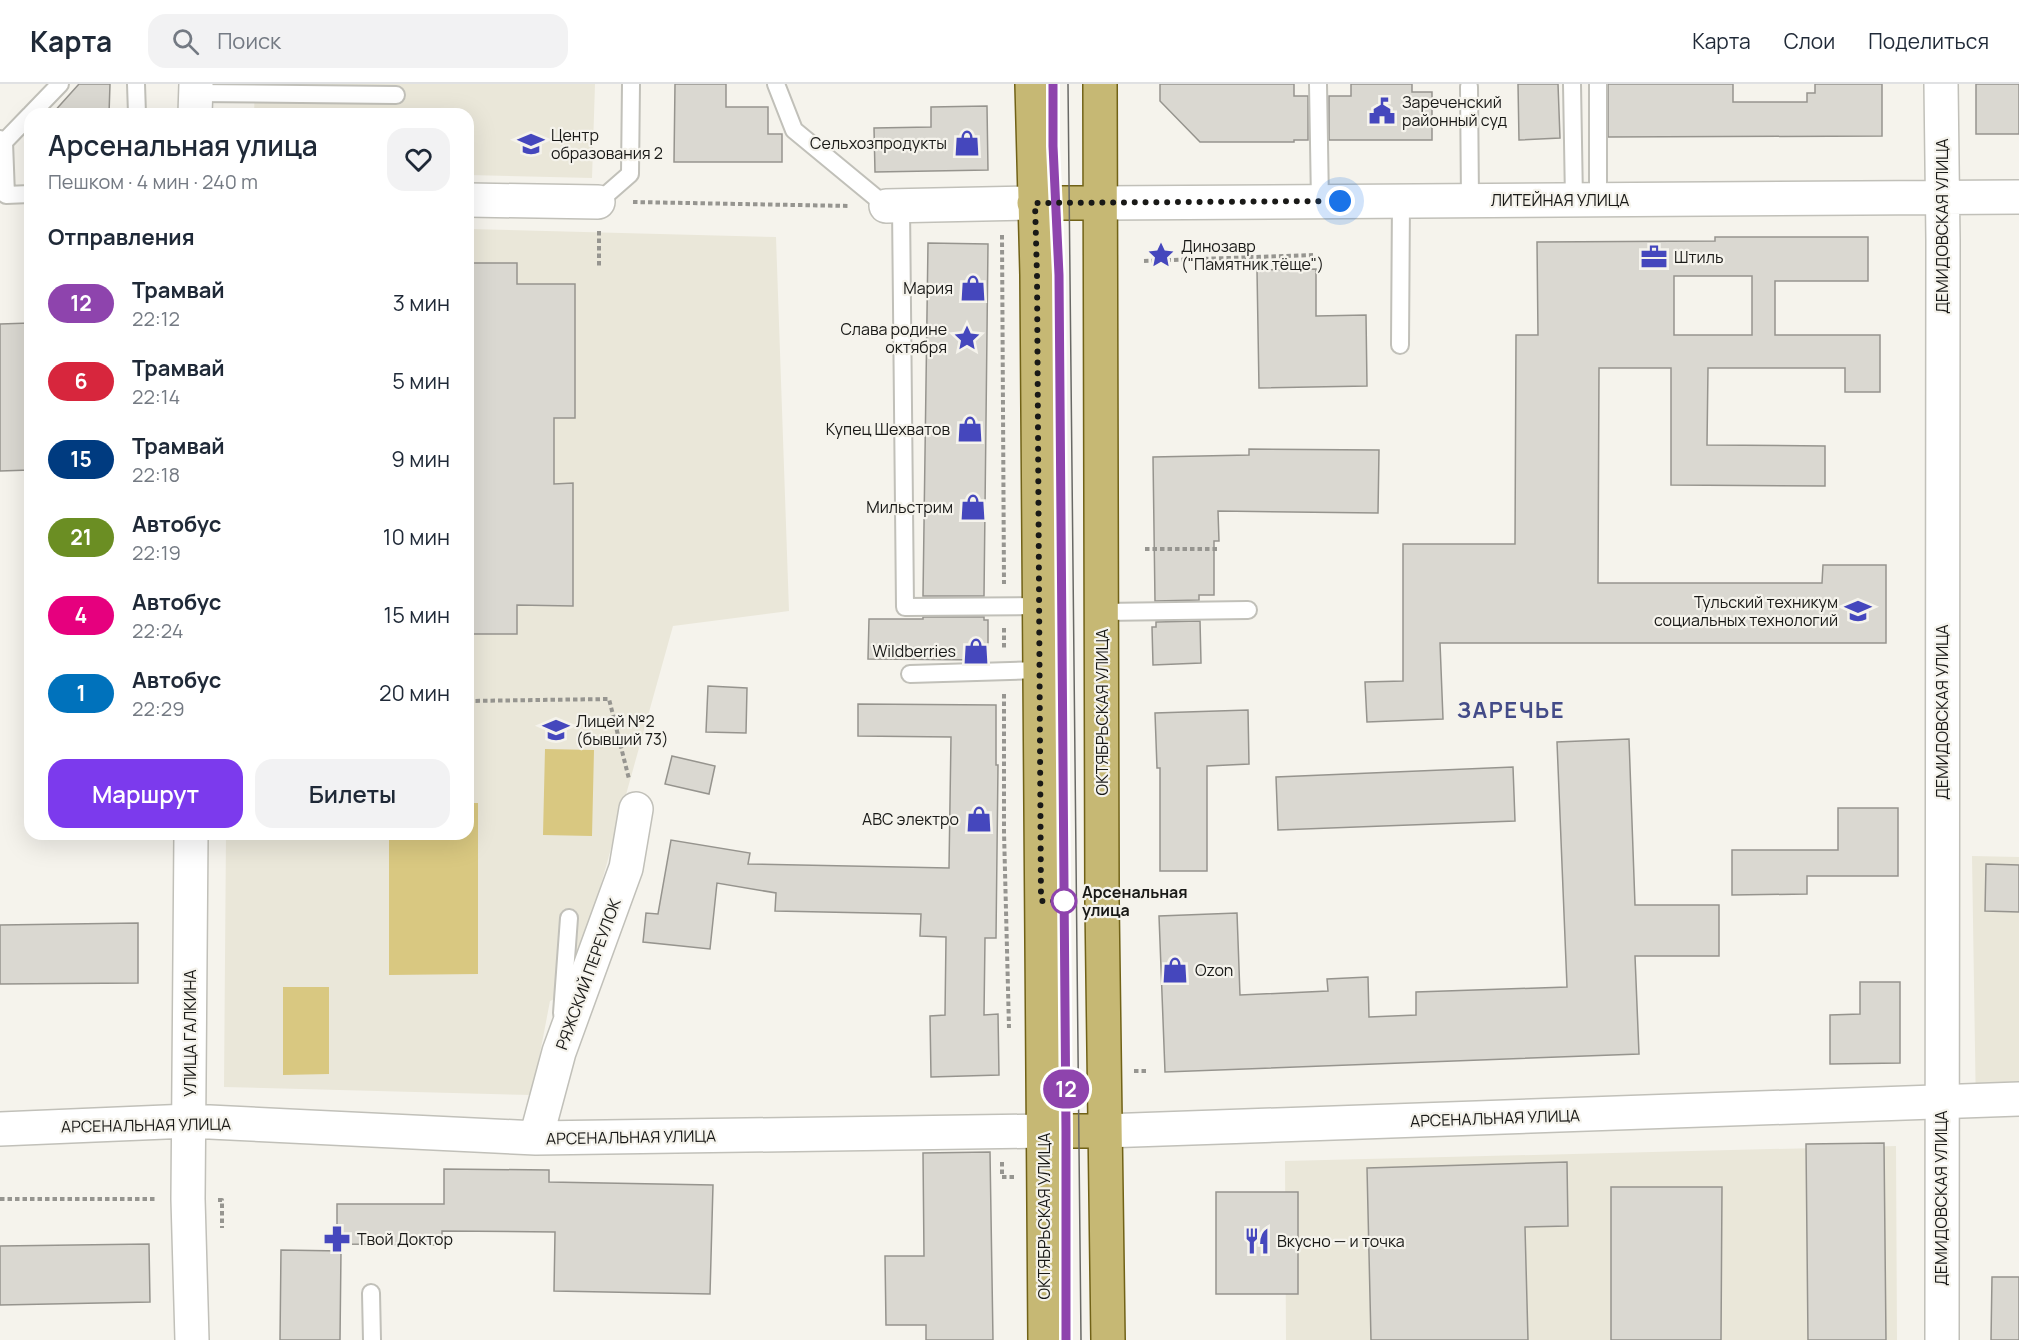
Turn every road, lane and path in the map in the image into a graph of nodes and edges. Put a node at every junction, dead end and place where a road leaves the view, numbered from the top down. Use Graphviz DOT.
graph roads {
  1 [pos="60,84"];
  2 [pos="136,84"];
  3 [pos="631,84"];
  4 [pos="777,84"];
  5 [pos="1032,84"];
  6 [pos="1100,84"];
  7 [pos="1318,84"];
  8 [pos="1572,84"];
  9 [pos="1598,84"];
  10 [pos="1941,84"];
  11 [pos="1469,87"];
  12 [pos="396,95"];
  13 [pos="195,97"];
  14 [pos="38,108"];
  15 [pos="137,108"];
  16 [pos="24,121"];
  17 [pos="2,141"];
  18 [pos="24,194"];
  19 [pos="1943,197"];
  20 [pos="2019,197"];
  21 [pos="474,200"];
  22 [pos="1470,200"];
  23 [pos="1586,200"];
  24 [pos="1401,201"];
  25 [pos="598,202"];
  26 [pos="1320,202"];
  27 [pos="1035,203"];
  28 [pos="1100,203"];
  29 [pos="893,206"];
  30 [pos="1314,255"];
  31 [pos="1144,261"];
  32 [pos="599,267"];
  33 [pos="1400,345"];
  34 [pos="1144,549"];
  35 [pos="1220,549"];
  36 [pos="1039,606"];
  37 [pos="1248,610"];
  38 [pos="1102,612"];
  39 [pos="1039,670"];
  40 [pos="910,674"];
  41 [pos="474,701"];
  42 [pos="636,809"];
  43 [pos="191,840"];
  44 [pos="569,918"];
  45 [pos="560,1053"];
  46 [pos="2019,1099"];
  47 [pos="1941,1103"];
  48 [pos="189,1121"];
  49 [pos="0,1130"];
  50 [pos="1044,1131"];
  51 [pos="1104,1131"];
  52 [pos="536,1138"];
  53 [pos="1001,1158"];
  54 [pos="1019,1177"];
  55 [pos="0,1199"];
  56 [pos="188,1199"];
  57 [pos="222,1235"];
  58 [pos="371,1293"];
  59 [pos="192,1340"];
  60 [pos="372,1340"];
  61 [pos="1045,1340"];
  62 [pos="1108,1340"];
  63 [pos="1942,1340"];
  1 -- 14 [label="lane"];
  2 -- 15 [label="lane"];
  3 -- 25 [label="lane"];
  4 -- 29 [label="lane"];
  5 -- 27 [label="main road, ОКТЯБРЬСКАЯ УЛИЦА"];
  6 -- 28 [label="main road, ОКТЯБРЬСКАЯ УЛИЦА"];
  7 -- 26 [label="lane"];
  8 -- 23 [label="lane"];
  9 -- 23 [label="lane"];
  10 -- 19 [label="street, ДЕМИДОВСКАЯ УЛИЦА"];
  11 -- 22 [label="lane"];
  12 -- 13 [label="lane"];
  16 -- 17 [label="lane"];
  17 -- 18 [label="lane"];
  19 -- 20 [label="street, ЛИТЕЙНАЯ УЛИЦА"];
  19 -- 23 [label="street, ЛИТЕЙНАЯ УЛИЦА"];
  19 -- 47 [label="street, ДЕМИДОВСКАЯ УЛИЦА"];
  21 -- 25 [label="street"];
  22 -- 23 [label="street, ЛИТЕЙНАЯ УЛИЦА"];
  22 -- 24 [label="street, ЛИТЕЙНАЯ УЛИЦА"];
  24 -- 26 [label="street, ЛИТЕЙНАЯ УЛИЦА"];
  24 -- 33 [label="lane"];
  25 -- 29 [label="path"];
  25 -- 32 [label="path"];
  26 -- 28 [label="street, ЛИТЕЙНАЯ УЛИЦА"];
  27 -- 28 [label="main road"];
  27 -- 29 [label="street"];
  27 -- 36 [label="main road, ОКТЯБРЬСКАЯ УЛИЦА"];
  28 -- 38 [label="main road, ОКТЯБРЬСКАЯ УЛИЦА"];
  29 -- 36 [label="lane"];
  30 -- 31 [label="path"];
  34 -- 35 [label="path"];
  36 -- 39 [label="main road, ОКТЯБРЬСКАЯ УЛИЦА"];
  37 -- 38 [label="lane"];
  38 -- 51 [label="main road, ОКТЯБРЬСКАЯ УЛИЦА"];
  39 -- 40 [label="lane"];
  39 -- 50 [label="main road, ОКТЯБРЬСКАЯ УЛИЦА"];
  41 -- 42 [label="path"];
  42 -- 45 [label="street, РЯЖСКИЙ ПЕРЕУЛОК"];
  43 -- 48 [label="street, УЛИЦА ГАЛКИНА"];
  44 -- 45 [label="lane"];
  45 -- 52 [label="street, РЯЖСКИЙ ПЕРЕУЛОК"];
  46 -- 47 [label="street, АРСЕНАЛЬНАЯ УЛИЦА"];
  47 -- 51 [label="street, АРСЕНАЛЬНАЯ УЛИЦА"];
  47 -- 63 [label="street, ДЕМИДОВСКАЯ УЛИЦА"];
  48 -- 49 [label="street, АРСЕНАЛЬНАЯ УЛИЦА"];
  48 -- 52 [label="street, АРСЕНАЛЬНАЯ УЛИЦА"];
  48 -- 56 [label="street, УЛИЦА ГАЛКИНА"];
  50 -- 51 [label="main road, АРСЕНАЛЬНАЯ УЛИЦА"];
  50 -- 52 [label="street, АРСЕНАЛЬНАЯ УЛИЦА"];
  50 -- 61 [label="main road, ОКТЯБРЬСКАЯ УЛИЦА"];
  51 -- 62 [label="main road, ОКТЯБРЬСКАЯ УЛИЦА"];
  53 -- 54 [label="path"];
  55 -- 56 [label="path"];
  56 -- 57 [label="path"];
  56 -- 59 [label="street, УЛИЦА ГАЛКИНА"];
  58 -- 60 [label="lane"];
}
